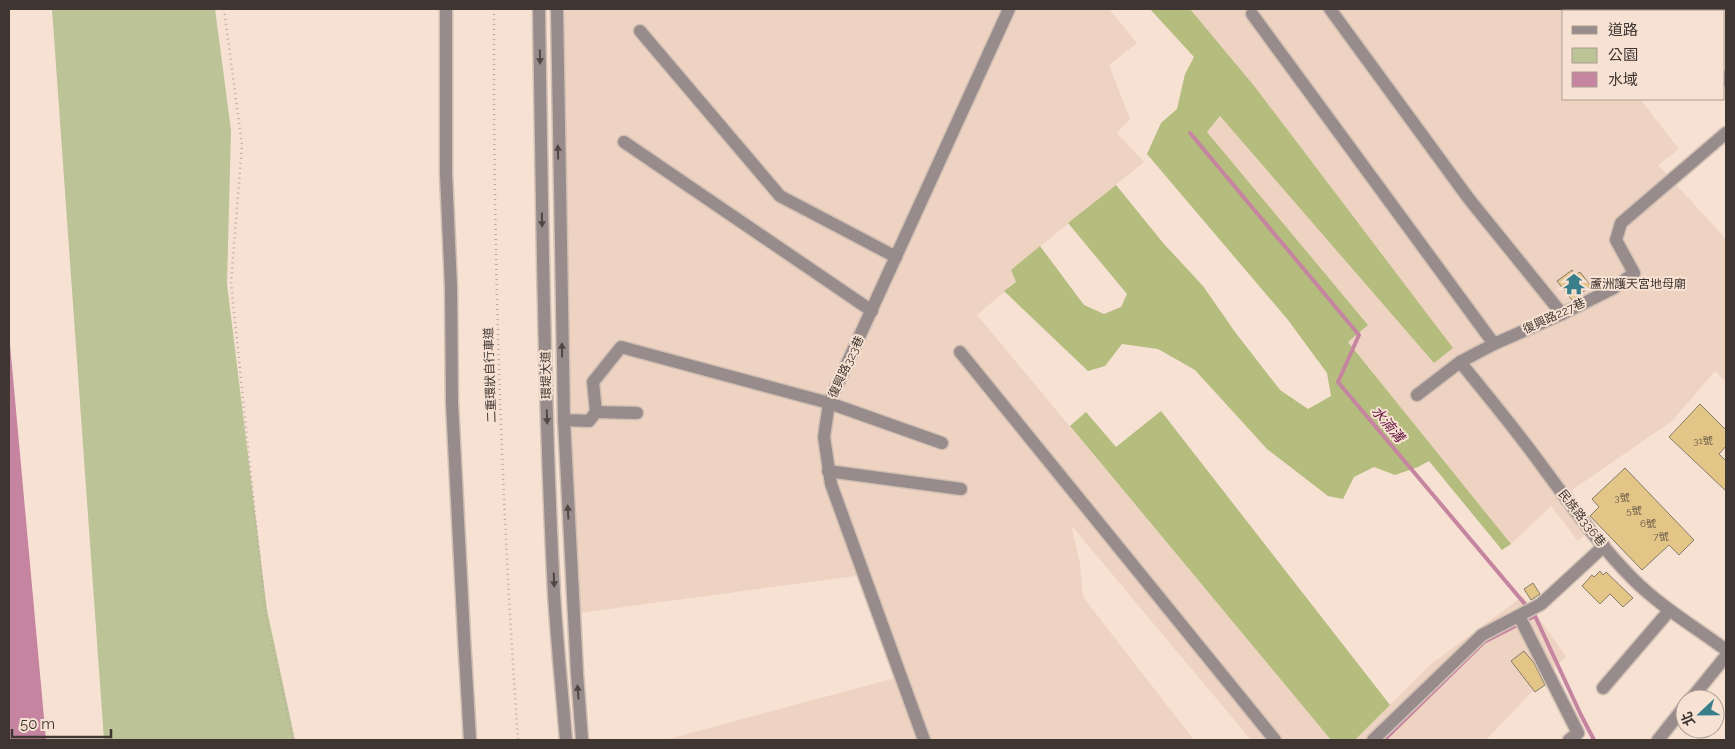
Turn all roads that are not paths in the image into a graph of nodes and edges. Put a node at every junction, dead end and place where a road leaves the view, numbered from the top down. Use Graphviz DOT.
graph roads {
  1 [pos="446,9"];
  2 [pos="539,9"];
  3 [pos="557,9"];
  4 [pos="1009,9"];
  5 [pos="1330,9"];
  6 [pos="1252,14"];
  7 [pos="640,31"];
  8 [pos="1726,133"];
  9 [pos="624,142"];
  10 [pos="896,257"];
  11 [pos="872,311"];
  12 [pos="1562,314"];
  13 [pos="1494,344"];
  14 [pos="960,352"];
  15 [pos="1460,362"];
  16 [pos="1417,395"];
  17 [pos="829,403"];
  18 [pos="596,412"];
  19 [pos="637,413"];
  20 [pos="564,420"];
  21 [pos="942,443"];
  22 [pos="828,471"];
  23 [pos="961,489"];
  24 [pos="1604,546"];
  25 [pos="1669,611"];
  26 [pos="1519,616"];
  27 [pos="1726,650"];
  28 [pos="1726,656"];
  29 [pos="1603,688"];
  30 [pos="1699,689"];
  31 [pos="1675,719"];
  32 [pos="470,740"];
  33 [pos="566,740"];
  34 [pos="582,740"];
  35 [pos="924,740"];
  36 [pos="1275,740"];
  37 [pos="1373,740"];
  38 [pos="1568,740"];
  39 [pos="1658,740"];
  1 -- 32 [label="street"];
  2 -- 33 [label="street, 環堤大道, one-way"];
  20 -- 3 [label="street, 環堤大道, one-way"];
  4 -- 10 [label="street, 復興路323巷"];
  5 -- 12 [label="street"];
  6 -- 13 [label="street"];
  7 -- 10 [label="street"];
  8 -- 12 [label="street, 復興路227巷"];
  9 -- 11 [label="street"];
  10 -- 11 [label="street, 復興路323巷"];
  11 -- 17 [label="street, 復興路323巷"];
  12 -- 13 [label="street, 復興路227巷"];
  13 -- 15 [label="street, 復興路227巷"];
  14 -- 36 [label="street"];
  15 -- 16 [label="street, 復興路227巷"];
  15 -- 24 [label="street, 民族路336巷"];
  17 -- 18 [label="street"];
  17 -- 21 [label="street"];
  17 -- 22 [label="street, 復興路323巷"];
  18 -- 19 [label="street"];
  18 -- 20 [label="street"];
  34 -- 20 [label="street, 環堤大道, one-way"];
  22 -- 23 [label="street"];
  22 -- 35 [label="street, 復興路323巷"];
  24 -- 25 [label="street, 民族路336巷"];
  24 -- 26 [label="street"];
  25 -- 27 [label="street, 民族路336巷"];
  25 -- 29 [label="street"];
  26 -- 37 [label="street"];
  26 -- 38 [label="street"];
  28 -- 30 [label="street"];
  31 -- 39 [label="street"];
}
